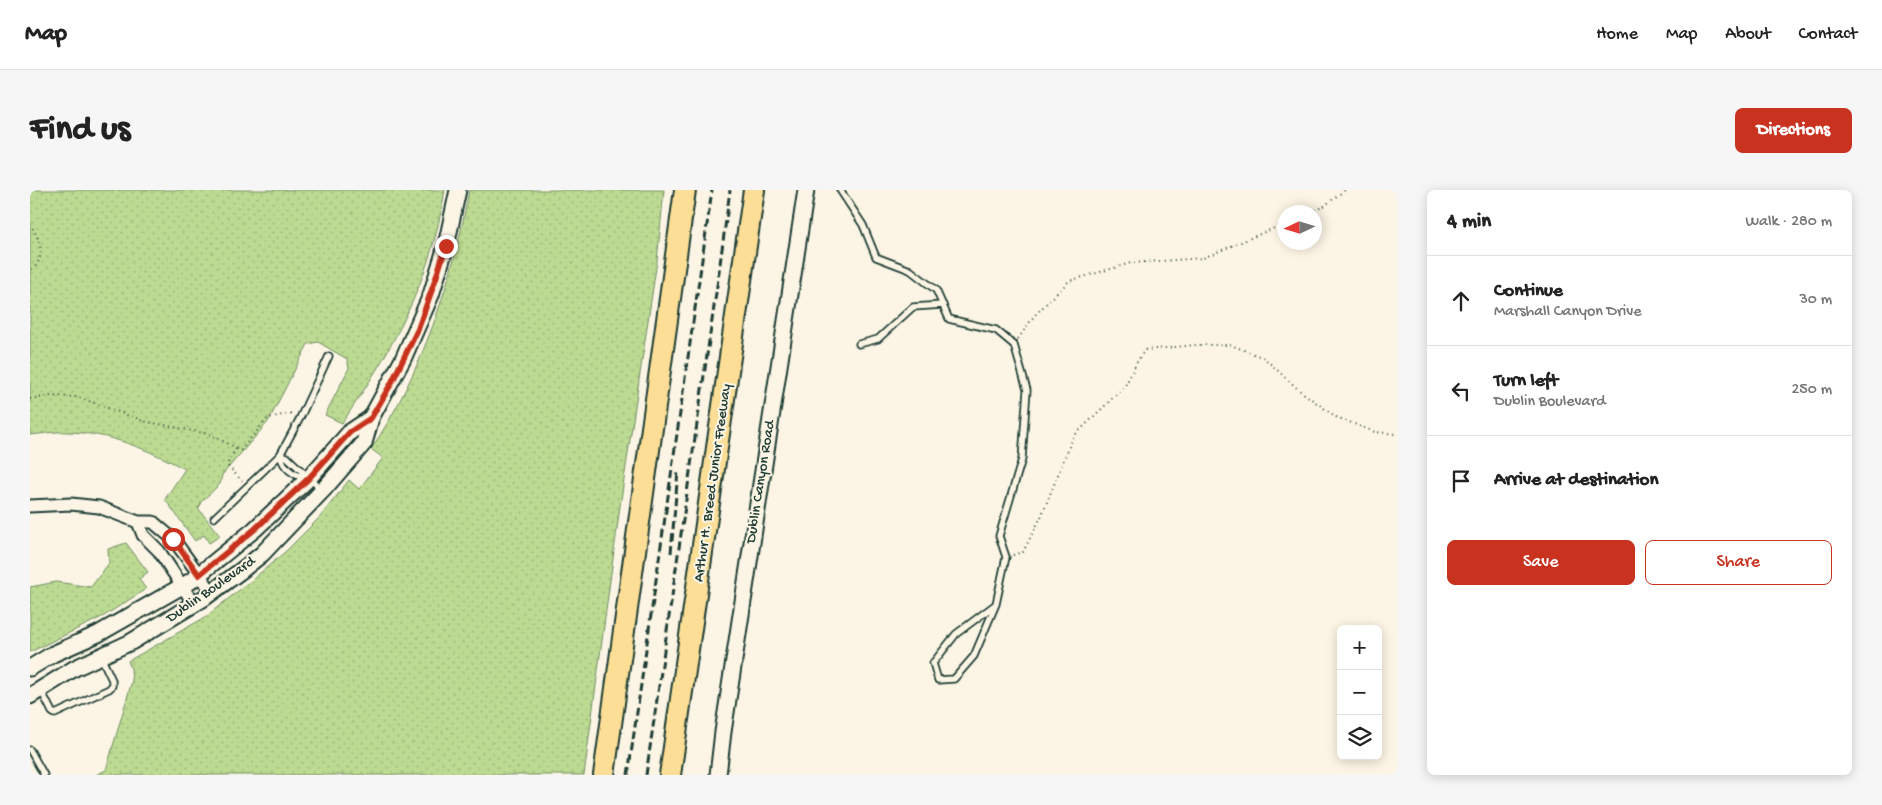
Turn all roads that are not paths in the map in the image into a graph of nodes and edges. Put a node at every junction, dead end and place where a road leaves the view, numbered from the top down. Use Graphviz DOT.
graph roads {
  1 [pos="458,190"];
  2 [pos="685,190"];
  3 [pos="754,190"];
  4 [pos="806,190"];
  5 [pos="840,190"];
  6 [pos="943,306"];
  7 [pos="859,344"];
  8 [pos="329,356"];
  9 [pos="371,418"];
  10 [pos="280,455"];
  11 [pos="309,478"];
  12 [pos="323,490"];
  13 [pos="30,506"];
  14 [pos="214,518"];
  15 [pos="138,522"];
  16 [pos="199,575"];
  17 [pos="183,586"];
  18 [pos="212,592"];
  19 [pos="194,604"];
  20 [pos="996,604"];
  21 [pos="101,655"];
  22 [pos="30,668"];
  23 [pos="35,692"];
  24 [pos="30,750"];
  25 [pos="44,775"];
  26 [pos="604,775"];
  27 [pos="670,775"];
  28 [pos="718,775"];
  1 -- 9 [label="street, Dublin Boulevard"];
  2 -- 26 [label="highway"];
  3 -- 27 [label="highway, Arthur H. Breed Junior Freeway"];
  4 -- 28 [label="street, Dublin Canyon Road"];
  5 -- 6 [label="lane"];
  6 -- 7 [label="lane"];
  6 -- 20 [label="lane"];
  8 -- 10 [label="lane"];
  9 -- 11 [label="street, Dublin Boulevard"];
  9 -- 12 [label="street, Dublin Boulevard"];
  10 -- 11 [label="lane"];
  10 -- 14 [label="lane"];
  11 -- 12 [label="lane"];
  11 -- 16 [label="street, Dublin Boulevard"];
  12 -- 18 [label="street, Dublin Boulevard"];
  13 -- 15 [label="street"];
  15 -- 16 [label="street"];
  15 -- 17 [label="street"];
  16 -- 17 [label="street, Dublin Boulevard"];
  16 -- 18 [label="street"];
  17 -- 19 [label="street"];
  17 -- 22 [label="street, Dublin Boulevard"];
  18 -- 19 [label="street, Dublin Boulevard"];
  19 -- 21 [label="street, Dublin Boulevard"];
  20 -- 20 [label="lane"];
  21 -- 23 [label="street, Dublin Boulevard"];
  21 -- 23 [label="lane"];
  24 -- 25 [label="lane"];
}
